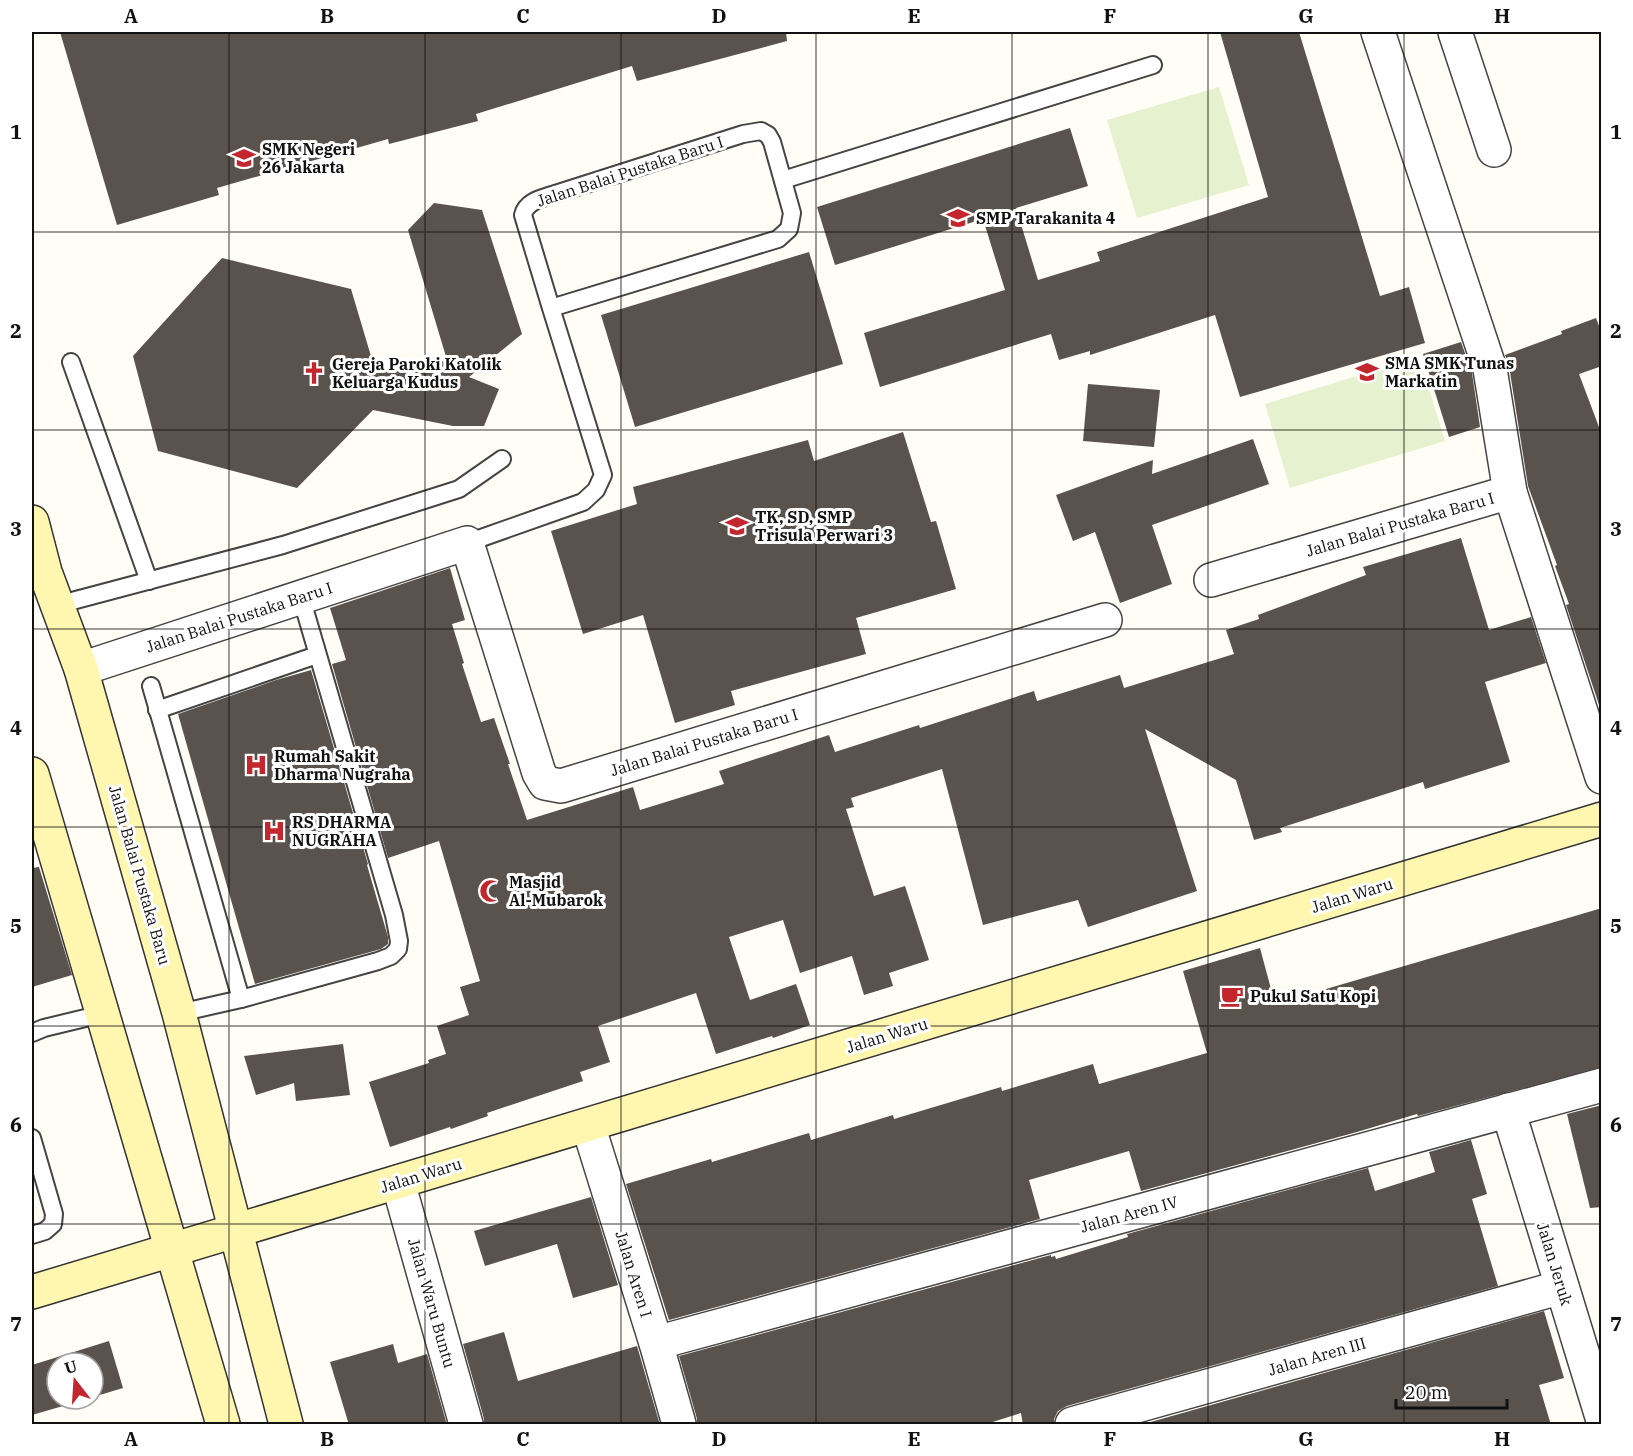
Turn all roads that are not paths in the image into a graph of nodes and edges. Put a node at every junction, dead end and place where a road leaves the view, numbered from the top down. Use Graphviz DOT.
graph roads {
  1 [pos="1378,32"];
  2 [pos="1455,32"];
  3 [pos="1153,65"];
  4 [pos="1494,150"];
  5 [pos="783,180"];
  6 [pos="550,308"];
  7 [pos="71,362"];
  8 [pos="502,459"];
  9 [pos="1510,492"];
  10 [pos="32,522"];
  11 [pos="466,543"];
  12 [pos="38,574"];
  13 [pos="1212,580"];
  14 [pos="149,581"];
  15 [pos="301,597"];
  16 [pos="57,605"];
  17 [pos="1105,620"];
  18 [pos="317,656"];
  19 [pos="81,669"];
  20 [pos="151,686"];
  21 [pos="157,710"];
  22 [pos="32,774"];
  23 [pos="1602,777"];
  24 [pos="1602,819"];
  25 [pos="241,999"];
  26 [pos="179,1013"];
  27 [pos="102,1014"];
  28 [pos="32,1033"];
  29 [pos="1602,1085"];
  30 [pos="1508,1110"];
  31 [pos="588,1125"];
  32 [pos="32,1138"];
  33 [pos="398,1182"];
  34 [pos="235,1232"];
  35 [pos="32,1235"];
  36 [pos="171,1250"];
  37 [pos="1562,1287"];
  38 [pos="32,1292"];
  39 [pos="656,1343"];
  40 [pos="1602,1417"];
  41 [pos="223,1425"];
  42 [pos="286,1425"];
  43 [pos="466,1425"];
  44 [pos="679,1425"];
  45 [pos="1072,1425"];
  1 -- 9 [label="street"];
  2 -- 4 [label="street"];
  3 -- 5 [label="lane"];
  5 -- 6 [label="lane"];
  5 -- 6 [label="lane, Jalan Balai Pustaka Baru I"];
  6 -- 11 [label="lane, Jalan Balai Pustaka Baru I"];
  7 -- 14 [label="lane"];
  8 -- 14 [label="lane"];
  9 -- 13 [label="street, Jalan Balai Pustaka Baru I"];
  9 -- 23 [label="street, Jalan Balai Pustaka Baru I"];
  10 -- 12 [label="street, Jalan Balai Pustaka Baru"];
  11 -- 15 [label="street, Jalan Balai Pustaka Baru I"];
  11 -- 17 [label="street, Jalan Balai Pustaka Baru I"];
  12 -- 16 [label="street, Jalan Balai Pustaka Baru"];
  14 -- 16 [label="lane"];
  15 -- 18 [label="lane"];
  15 -- 19 [label="street, Jalan Balai Pustaka Baru I"];
  16 -- 19 [label="street, Jalan Balai Pustaka Baru"];
  18 -- 21 [label="lane"];
  18 -- 25 [label="lane"];
  19 -- 26 [label="street, Jalan Balai Pustaka Baru"];
  20 -- 21 [label="lane"];
  21 -- 25 [label="lane"];
  22 -- 27 [label="street"];
  24 -- 31 [label="street, Jalan Waru"];
  25 -- 26 [label="lane"];
  26 -- 34 [label="street, Jalan Balai Pustaka Baru"];
  27 -- 28 [label="lane"];
  27 -- 36 [label="street"];
  29 -- 30 [label="street, Jalan Aren IV"];
  30 -- 37 [label="street, Jalan Jeruk"];
  30 -- 39 [label="street, Jalan Aren IV"];
  31 -- 33 [label="street, Jalan Waru"];
  31 -- 39 [label="street, Jalan Aren I"];
  32 -- 35 [label="lane"];
  33 -- 34 [label="street, Jalan Waru"];
  33 -- 43 [label="street, Jalan Waru Buntu"];
  34 -- 36 [label="street, Jalan Waru"];
  34 -- 42 [label="street, Jalan Balai Pustaka Baru"];
  36 -- 38 [label="street, Jalan Waru"];
  36 -- 41 [label="street"];
  37 -- 40 [label="street, Jalan Jeruk"];
  37 -- 45 [label="street, Jalan Aren III"];
  39 -- 44 [label="street, Jalan Aren I"];
}
